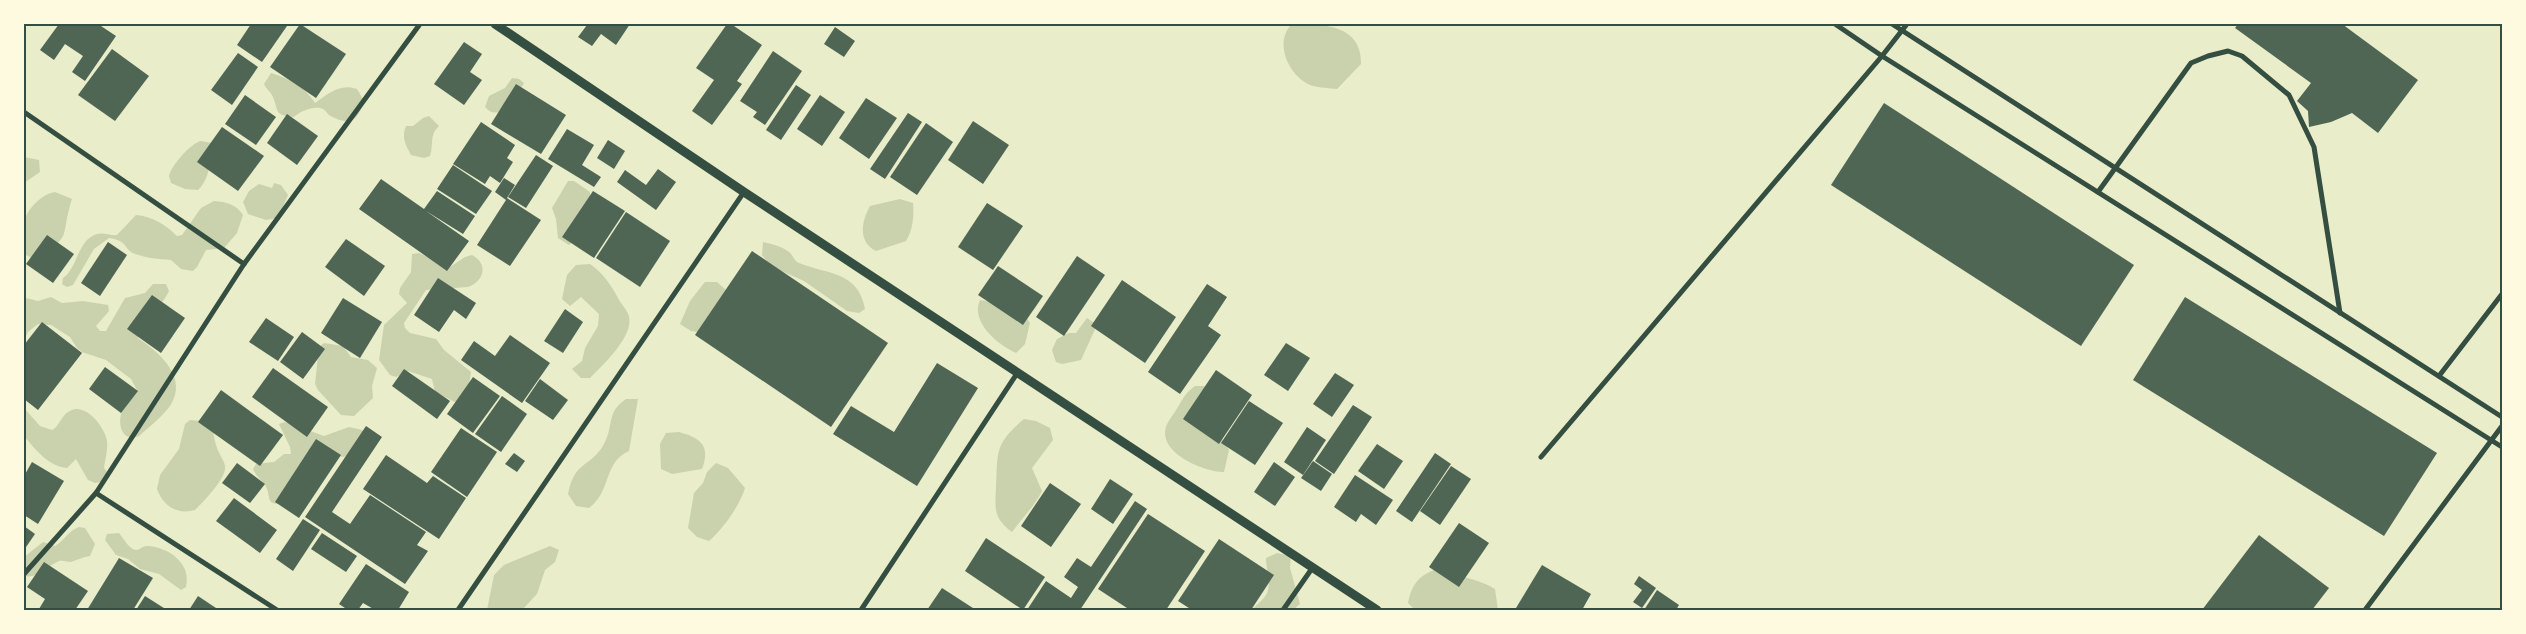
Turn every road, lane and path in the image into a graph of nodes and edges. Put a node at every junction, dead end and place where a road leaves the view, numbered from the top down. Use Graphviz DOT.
graph roads {
  1 [pos="420,24"];
  2 [pos="495,24"];
  3 [pos="1835,24"];
  4 [pos="1892,24"];
  5 [pos="1907,24"];
  6 [pos="1902,30"];
  7 [pos="1882,56"];
  8 [pos="24,112"];
  9 [pos="2117,169"];
  10 [pos="744,192"];
  11 [pos="2098,192"];
  12 [pos="244,264"];
  13 [pos="2502,294"];
  14 [pos="2340,312"];
  15 [pos="1018,372"];
  16 [pos="2439,376"];
  17 [pos="2502,417"];
  18 [pos="2502,426"];
  19 [pos="2492,440"];
  20 [pos="2502,447"];
  21 [pos="1541,457"];
  22 [pos="96,492"];
  23 [pos="1313,567"];
  24 [pos="24,574"];
  25 [pos="277,610"];
  26 [pos="458,610"];
  27 [pos="861,610"];
  28 [pos="1283,610"];
  29 [pos="1377,610"];
  30 [pos="2365,610"];
  1 -- 12 [label="street"];
  2 -- 10 [label="street"];
  3 -- 7 [label="street"];
  4 -- 6 [label="street"];
  5 -- 6 [label="street"];
  6 -- 7 [label="street"];
  6 -- 9 [label="street"];
  7 -- 11 [label="street"];
  7 -- 21 [label="street"];
  8 -- 12 [label="street"];
  9 -- 11 [label="street"];
  9 -- 14 [label="street"];
  9 -- 14 [label="street"];
  10 -- 15 [label="street"];
  10 -- 26 [label="street"];
  11 -- 19 [label="street"];
  12 -- 22 [label="street"];
  13 -- 16 [label="street"];
  14 -- 16 [label="street"];
  15 -- 23 [label="street"];
  15 -- 27 [label="street"];
  16 -- 17 [label="street"];
  18 -- 19 [label="street"];
  19 -- 20 [label="street"];
  19 -- 30 [label="street"];
  22 -- 24 [label="street"];
  22 -- 25 [label="street"];
  23 -- 28 [label="street"];
  23 -- 29 [label="street"];
}
